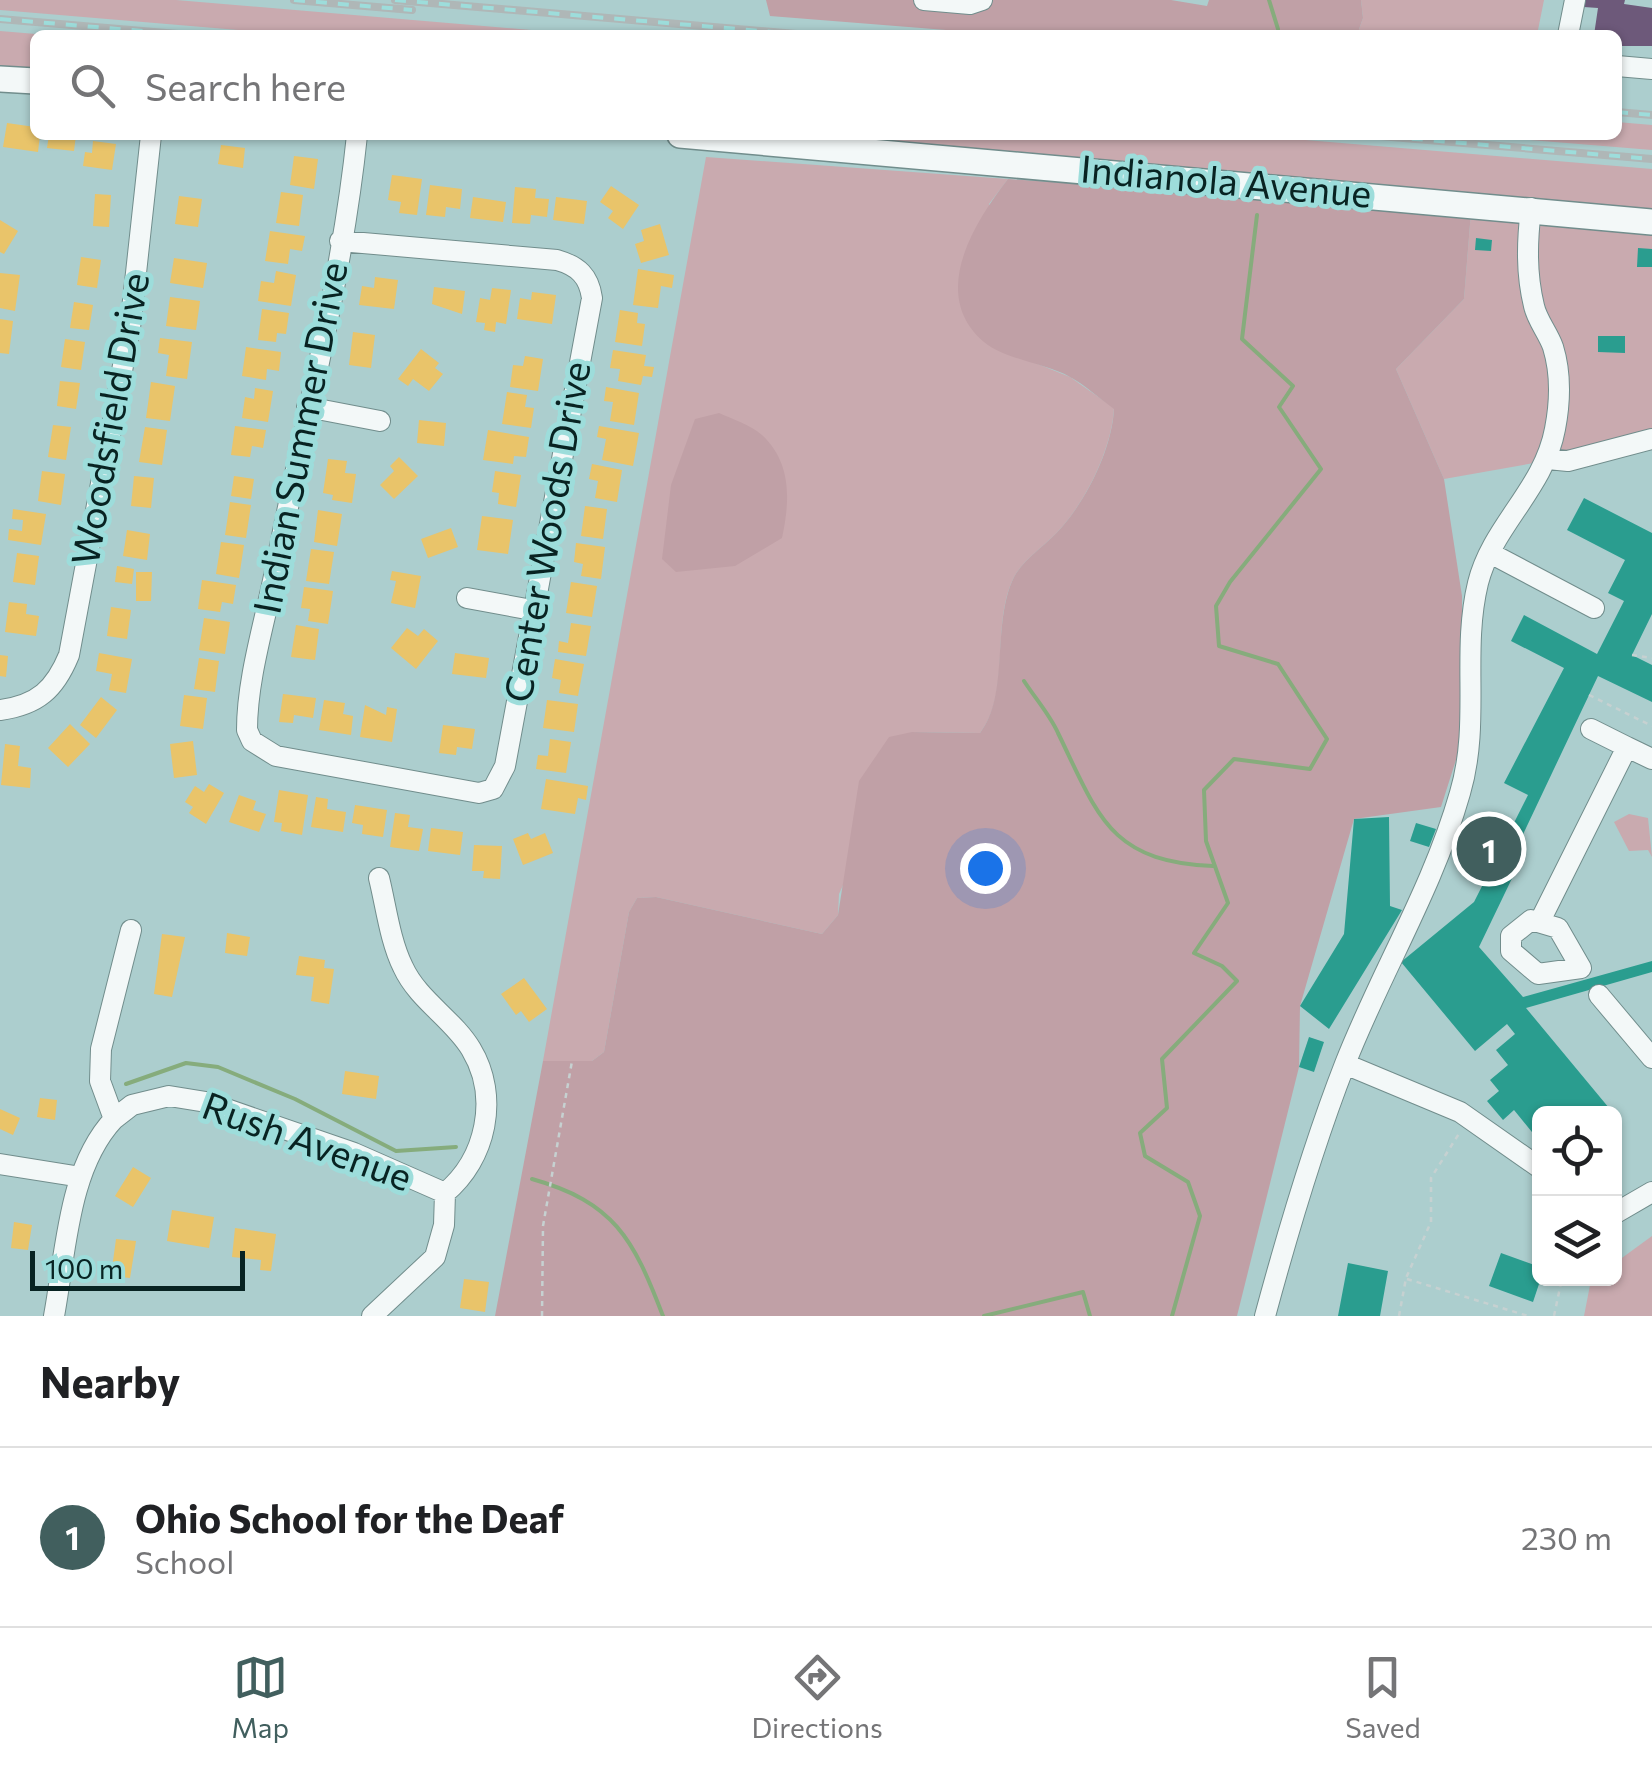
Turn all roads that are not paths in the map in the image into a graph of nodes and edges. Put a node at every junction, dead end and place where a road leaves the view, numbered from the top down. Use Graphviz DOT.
graph roads {
  1 [pos="924,0"];
  2 [pos="982,0"];
  3 [pos="1575,0"];
  4 [pos="1569,30"];
  5 [pos="1622,66"];
  6 [pos="1652,69"];
  7 [pos="0,78"];
  8 [pos="30,81"];
  9 [pos="150,140"];
  10 [pos="356,140"];
  11 [pos="738,140"];
  12 [pos="1531,208"];
  13 [pos="1652,222"];
  14 [pos="340,241"];
  15 [pos="307,407"];
  16 [pos="380,421"];
  17 [pos="1652,439"];
  18 [pos="1548,459"];
  19 [pos="1490,553"];
  20 [pos="467,598"];
  21 [pos="1594,608"];
  22 [pos="532,610"];
  23 [pos="0,710"];
  24 [pos="1591,729"];
  25 [pos="1627,747"];
  26 [pos="1652,759"];
  27 [pos="493,789"];
  28 [pos="379,878"];
  29 [pos="1540,921"];
  30 [pos="131,930"];
  31 [pos="1599,995"];
  32 [pos="1652,1058"];
  33 [pos="1345,1064"];
  34 [pos="114,1119"];
  35 [pos="1532,1162"];
  36 [pos="0,1164"];
  37 [pos="81,1177"];
  38 [pos="1652,1192"];
  39 [pos="444,1194"];
  40 [pos="1622,1209"];
  41 [pos="54,1316"];
  42 [pos="372,1316"];
  43 [pos="1265,1316"];
  1 -- 2 [label="street"];
  3 -- 4 [label="street"];
  5 -- 6 [label="street"];
  7 -- 8 [label="main road"];
  9 -- 23 [label="street, Woodsfield Drive"];
  10 -- 14 [label="street, Indian Summer Drive"];
  11 -- 12 [label="main road, Indianola Avenue"];
  12 -- 13 [label="main road, Indianola Avenue"];
  12 -- 18 [label="street"];
  14 -- 15 [label="street, Indian Summer Drive"];
  14 -- 22 [label="street, Center Woods Drive"];
  15 -- 16 [label="street"];
  15 -- 27 [label="street, Indian Summer Drive"];
  17 -- 18 [label="street"];
  18 -- 19 [label="street"];
  19 -- 21 [label="street"];
  19 -- 33 [label="street"];
  20 -- 22 [label="street"];
  22 -- 27 [label="street, Center Woods Drive"];
  24 -- 25 [label="street"];
  25 -- 26 [label="street"];
  25 -- 29 [label="street"];
  28 -- 39 [label="street"];
  30 -- 34 [label="street"];
  31 -- 32 [label="street"];
  33 -- 35 [label="street"];
  33 -- 43 [label="street"];
  34 -- 37 [label="street"];
  34 -- 39 [label="street, Rush Avenue"];
  36 -- 37 [label="street"];
  37 -- 41 [label="street"];
  38 -- 40 [label="street"];
  39 -- 42 [label="street"];
}
